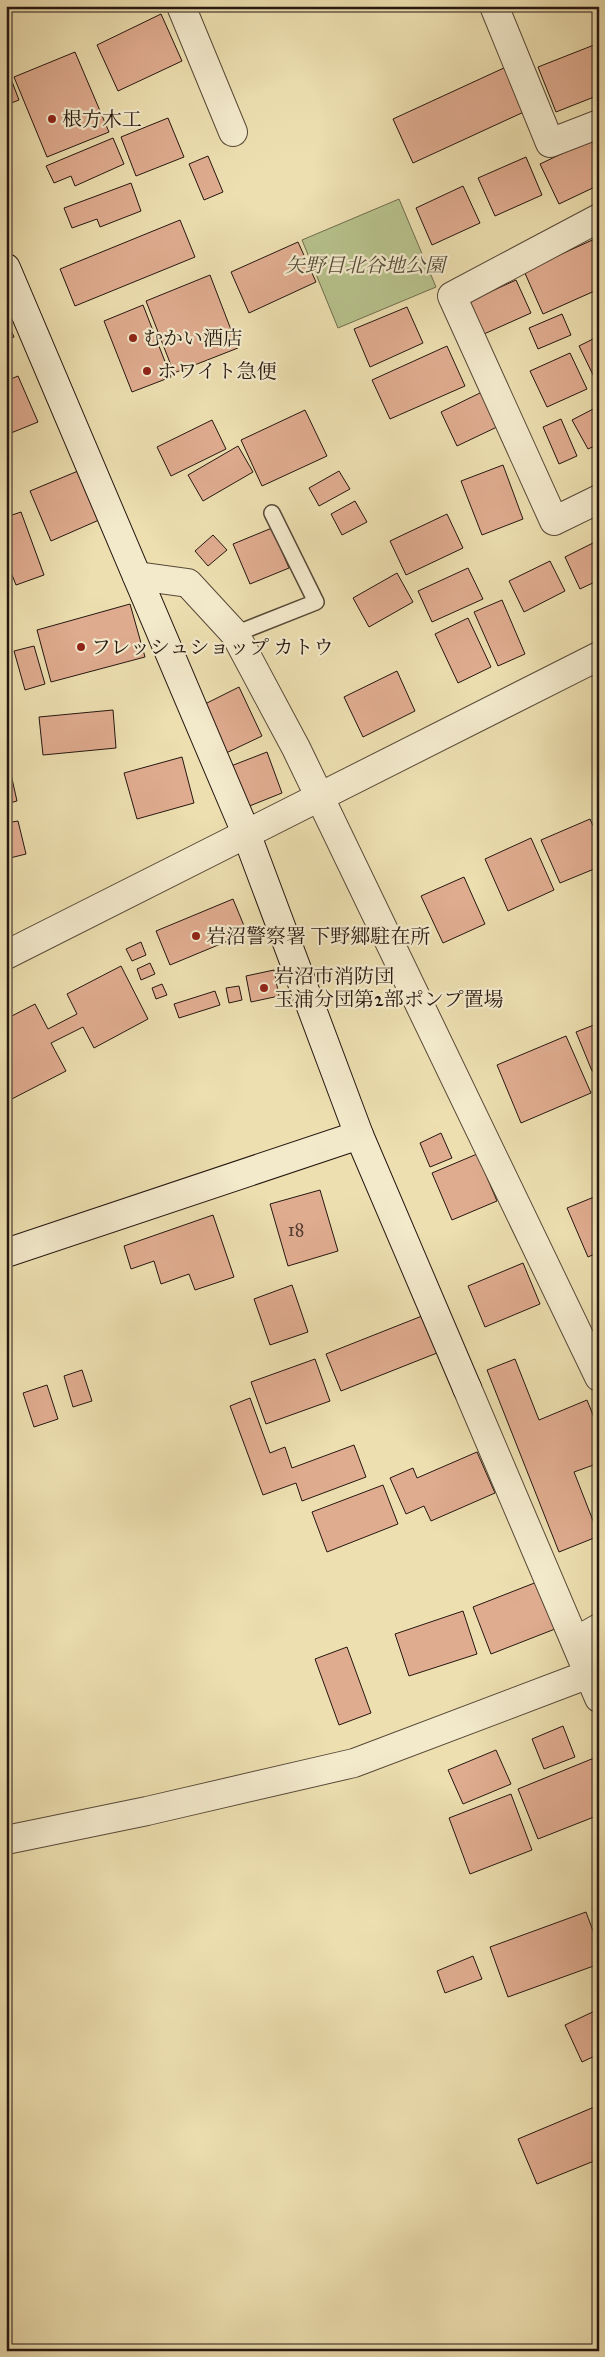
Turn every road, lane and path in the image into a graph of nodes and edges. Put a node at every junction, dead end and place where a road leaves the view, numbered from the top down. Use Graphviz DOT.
graph roads {
  1 [pos="181,6"];
  2 [pos="494,6"];
  3 [pos="599,124"];
  4 [pos="233,132"];
  5 [pos="599,218"];
  6 [pos="6,268"];
  7 [pos="599,499"];
  8 [pos="272,513"];
  9 [pos="137,576"];
  10 [pos="235,634"];
  11 [pos="599,656"];
  12 [pos="319,797"];
  13 [pos="246,833"];
  14 [pos="6,955"];
  15 [pos="359,1135"];
  16 [pos="6,1253"];
  17 [pos="599,1377"];
  18 [pos="587,1635"];
  19 [pos="594,1686"];
  20 [pos="6,1840"];
  1 -- 4 [label="street"];
  2 -- 3 [label="street"];
  5 -- 7 [label="street"];
  6 -- 9 [label="street"];
  8 -- 10 [label="lane"];
  9 -- 10 [label="street"];
  9 -- 13 [label="street"];
  10 -- 12 [label="street"];
  11 -- 12 [label="street"];
  12 -- 13 [label="street"];
  12 -- 17 [label="street"];
  13 -- 14 [label="street"];
  13 -- 15 [label="street"];
  15 -- 16 [label="street"];
  15 -- 18 [label="street"];
  18 -- 19 [label="street"];
  19 -- 20 [label="street"];
}
